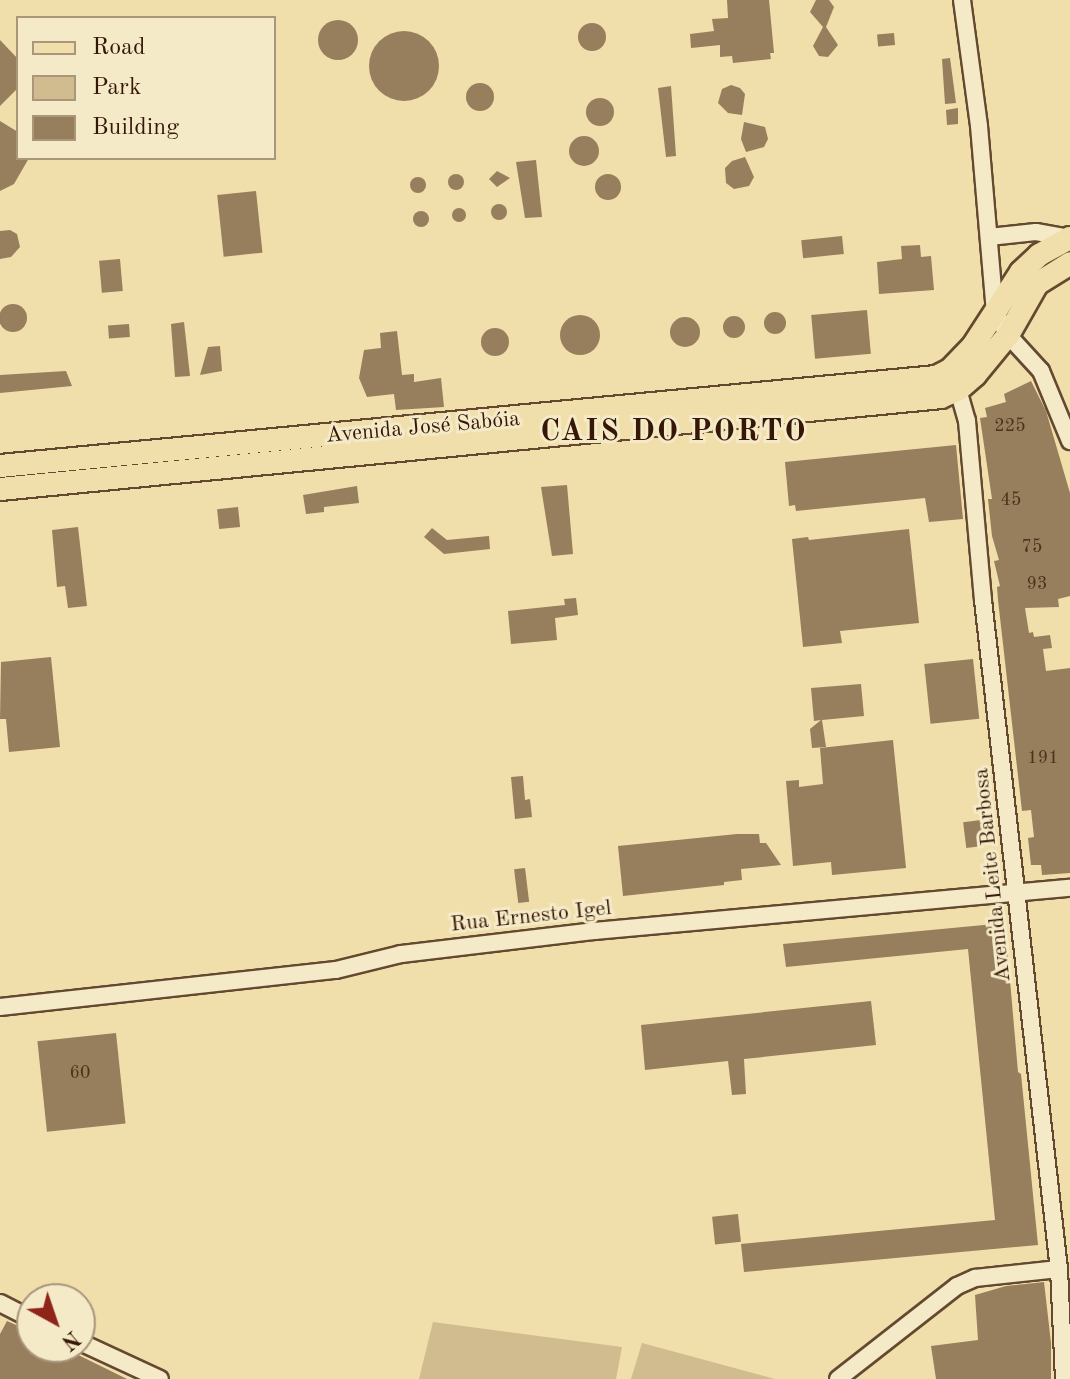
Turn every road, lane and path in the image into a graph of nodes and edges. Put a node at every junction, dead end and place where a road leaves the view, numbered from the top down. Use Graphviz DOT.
graph roads {
  1 [pos="962,0"];
  2 [pos="989,237"];
  3 [pos="1070,238"];
  4 [pos="1070,263"];
  5 [pos="995,312"];
  6 [pos="1008,335"];
  7 [pos="955,380"];
  8 [pos="1070,441"];
  9 [pos="0,466"];
  10 [pos="0,489"];
  11 [pos="1070,888"];
  12 [pos="1017,893"];
  13 [pos="0,1007"];
  14 [pos="1063,1279"];
  15 [pos="96,1349"];
  16 [pos="160,1379"];
  17 [pos="838,1379"];
  18 [pos="1064,1379"];
  1 -- 2 [label="street"];
  2 -- 3 [label="street"];
  2 -- 5 [label="street"];
  3 -- 5 [label="main road"];
  4 -- 6 [label="main road, Avenida José Sabóia"];
  5 -- 6 [label="street"];
  5 -- 7 [label="main road"];
  6 -- 7 [label="main road, Avenida José Sabóia"];
  6 -- 8 [label="street"];
  7 -- 9 [label="main road, Avenida José Sabóia"];
  7 -- 10 [label="main road, Avenida José Sabóia"];
  7 -- 12 [label="street, Avenida Leite Barbosa"];
  11 -- 12 [label="street, Rua Ernesto Igel"];
  12 -- 13 [label="street, Rua Ernesto Igel"];
  12 -- 14 [label="street, Avenida Leite Barbosa"];
  14 -- 17 [label="street"];
  14 -- 18 [label="street, Avenida Leite Barbosa"];
  15 -- 16 [label="street"];
}
